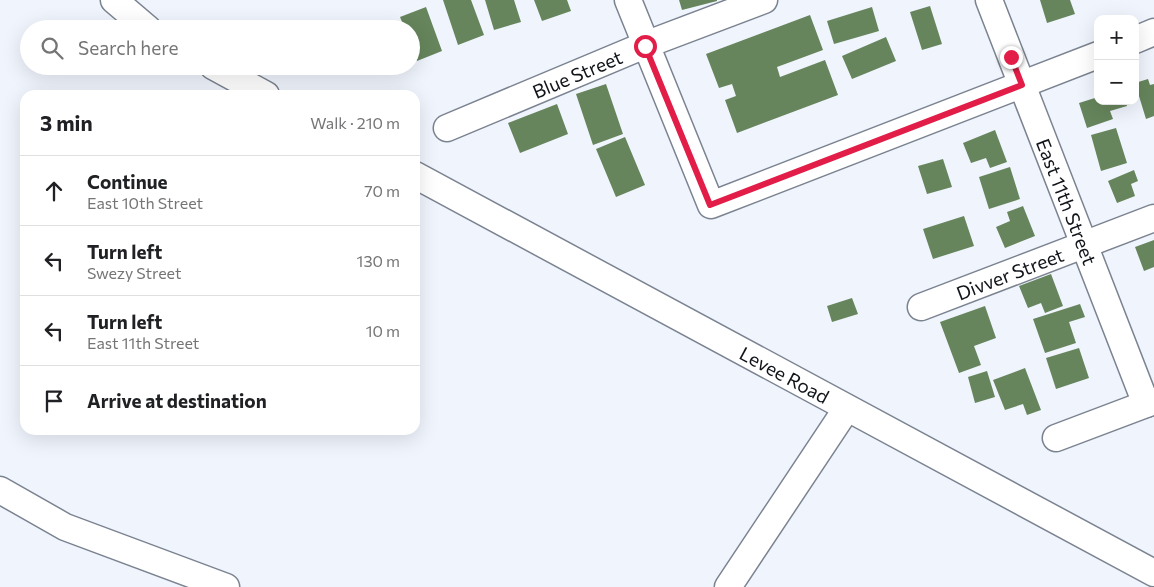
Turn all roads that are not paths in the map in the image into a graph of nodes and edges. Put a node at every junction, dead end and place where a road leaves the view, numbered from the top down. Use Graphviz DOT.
graph roads {
  1 [pos="114,0"];
  2 [pos="628,0"];
  3 [pos="764,0"];
  4 [pos="989,0"];
  5 [pos="137,20"];
  6 [pos="1154,32"];
  7 [pos="1139,38"];
  8 [pos="645,46"];
  9 [pos="1094,57"];
  10 [pos="229,75"];
  11 [pos="1022,85"];
  12 [pos="257,90"];
  13 [pos="447,128"];
  14 [pos="420,178"];
  15 [pos="1154,218"];
  16 [pos="1085,246"];
  17 [pos="921,307"];
  18 [pos="1150,402"];
  19 [pos="847,408"];
  20 [pos="1056,438"];
  21 [pos="0,490"];
  22 [pos="1151,574"];
  23 [pos="226,587"];
  24 [pos="728,587"];
  1 -- 5 [label="street"];
  2 -- 8 [label="street"];
  3 -- 8 [label="street, Blue Street"];
  4 -- 11 [label="street, East 11th Street"];
  6 -- 7 [label="street"];
  8 -- 11 [label="street"];
  8 -- 13 [label="street, Blue Street"];
  9 -- 11 [label="street"];
  10 -- 12 [label="street"];
  11 -- 16 [label="street, East 11th Street"];
  14 -- 19 [label="street, Levee Road"];
  15 -- 16 [label="street, Divver Street"];
  16 -- 17 [label="street, Divver Street"];
  16 -- 18 [label="street, East 11th Street"];
  18 -- 20 [label="street"];
  19 -- 22 [label="street, Levee Road"];
  19 -- 24 [label="street"];
  21 -- 23 [label="street"];
}
